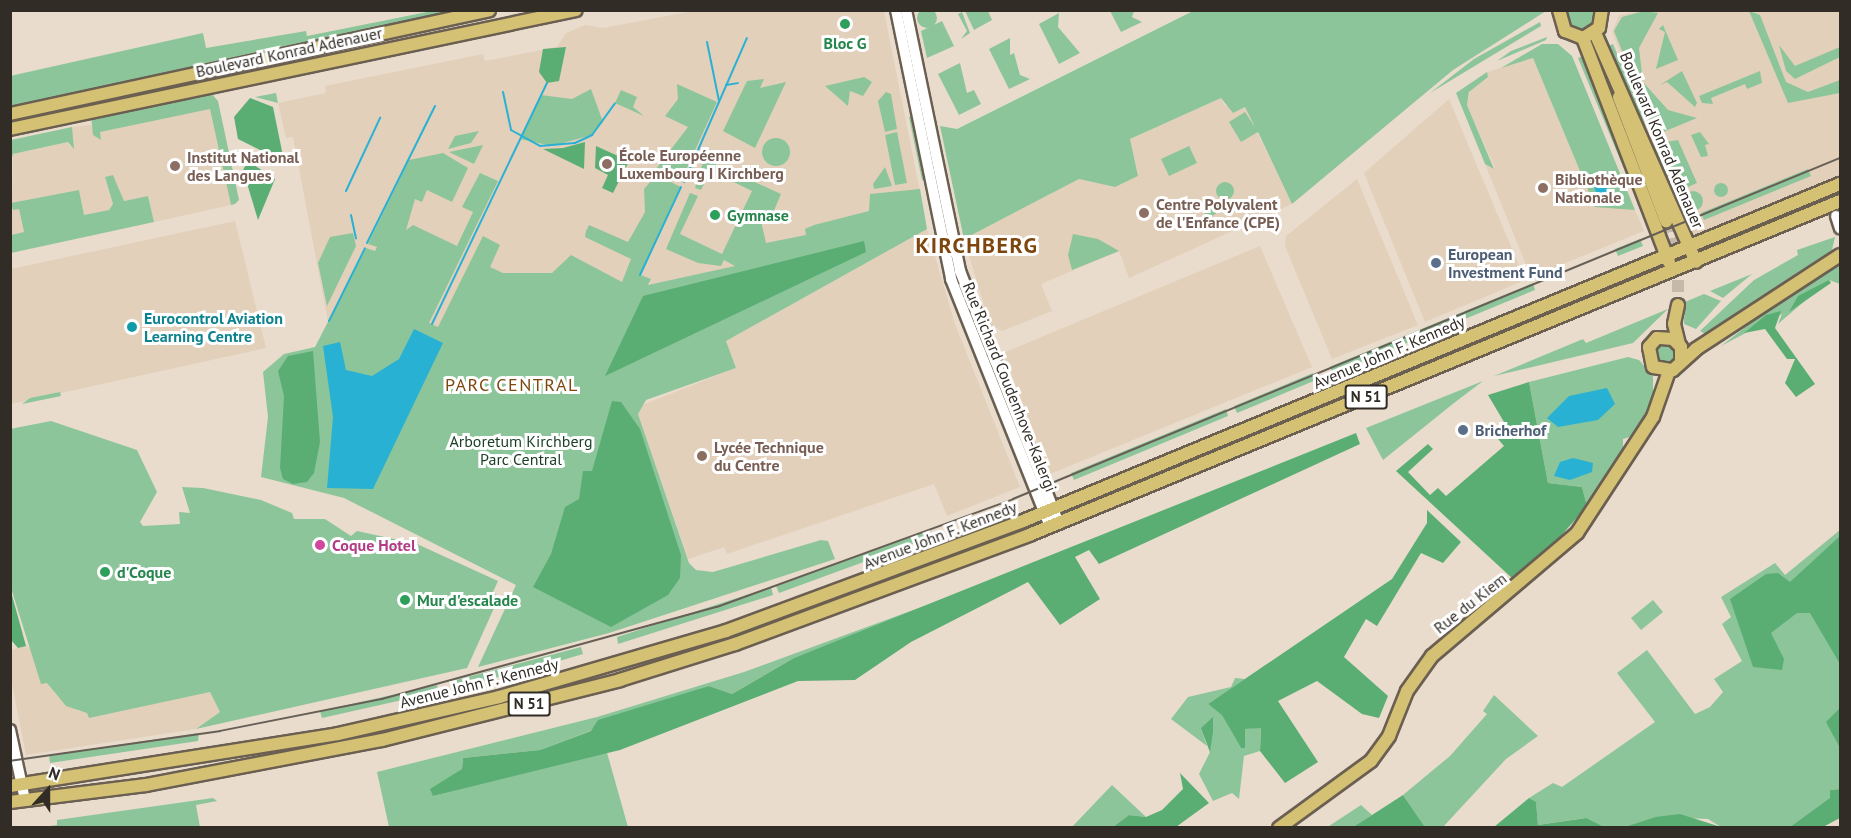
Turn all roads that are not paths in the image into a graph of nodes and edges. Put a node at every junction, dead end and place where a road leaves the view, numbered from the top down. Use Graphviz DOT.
graph roads {
  1 [pos="489,10"];
  2 [pos="576,10"];
  3 [pos="896,10"];
  4 [pos="906,10"];
  5 [pos="1559,10"];
  6 [pos="1615,10"];
  7 [pos="532,14"];
  8 [pos="1603,14"];
  9 [pos="515,16"];
  10 [pos="1595,33"];
  11 [pos="1583,38"];
  12 [pos="1603,48"];
  13 [pos="1588,54"];
  14 [pos="10,114"];
  15 [pos="10,129"];
  16 [pos="1636,150"];
  17 [pos="1840,183"];
  18 [pos="1840,201"];
  19 [pos="1836,216"];
  20 [pos="1666,221"];
  21 [pos="1840,228"];
  22 [pos="1689,246"];
  23 [pos="1666,255"];
  24 [pos="1840,255"];
  25 [pos="1696,262"];
  26 [pos="1673,271"];
  27 [pos="1678,304"];
  28 [pos="1674,324"];
  29 [pos="1661,337"];
  30 [pos="1680,345"];
  31 [pos="1696,349"];
  32 [pos="983,351"];
  33 [pos="1681,361"];
  34 [pos="1656,369"];
  35 [pos="1669,372"];
  36 [pos="1662,385"];
  37 [pos="1048,509"];
  38 [pos="1054,525"];
  39 [pos="10,730"];
  40 [pos="14,784"];
  41 [pos="16,801"];
  42 [pos="1279,828"];
  1 -- 14 [label="main road, Boulevard Konrad Adenauer"];
  2 -- 7 [label="main road, Boulevard Konrad Adenauer"];
  3 -- 32 [label="street, Rue Richard Coudenhove-Kalergi"];
  4 -- 32 [label="street, Rue Richard Coudenhove-Kalergi"];
  5 -- 11 [label="main road"];
  6 -- 8 [label="main road"];
  7 -- 9 [label="main road, Boulevard Konrad Adenauer"];
  8 -- 10 [label="main road"];
  9 -- 15 [label="main road, Boulevard Konrad Adenauer"];
  10 -- 11 [label="main road"];
  10 -- 12 [label="main road, Boulevard Konrad Adenauer"];
  11 -- 13 [label="main road"];
  12 -- 16 [label="main road"];
  12 -- 22 [label="main road, Boulevard Konrad Adenauer"];
  13 -- 16 [label="main road"];
  13 -- 23 [label="main road"];
  16 -- 20 [label="main road, Boulevard Konrad Adenauer"];
  17 -- 22 [label="main road, Avenue John F. Kennedy / N 51"];
  18 -- 25 [label="main road, Avenue John F. Kennedy / N 51"];
  19 -- 21 [label="street"];
  22 -- 23 [label="main road, Avenue John F. Kennedy / N 51"];
  22 -- 25 [label="main road, Boulevard Konrad Adenauer"];
  23 -- 26 [label="main road"];
  23 -- 37 [label="main road, Avenue John F. Kennedy / N 51"];
  24 -- 31 [label="main road"];
  25 -- 26 [label="main road, Avenue John F. Kennedy / N 51"];
  26 -- 38 [label="main road, Avenue John F. Kennedy / N 51"];
  27 -- 28 [label="main road"];
  28 -- 29 [label="main road"];
  28 -- 30 [label="main road"];
  29 -- 30 [label="main road"];
  29 -- 34 [label="main road"];
  30 -- 31 [label="main road"];
  30 -- 33 [label="main road"];
  31 -- 33 [label="main road"];
  32 -- 37 [label="street, Rue Richard Coudenhove-Kalergi"];
  33 -- 35 [label="main road"];
  34 -- 35 [label="main road"];
  34 -- 36 [label="main road"];
  35 -- 36 [label="main road, Rue du Kiem"];
  36 -- 42 [label="main road, Rue du Kiem"];
  37 -- 38 [label="street, Rue Richard Coudenhove-Kalergi"];
  37 -- 40 [label="main road, Avenue John F. Kennedy / N 51"];
  38 -- 41 [label="main road, Avenue John F. Kennedy / N 51"];
  39 -- 40 [label="street"];
  40 -- 41 [label="street"];
}
